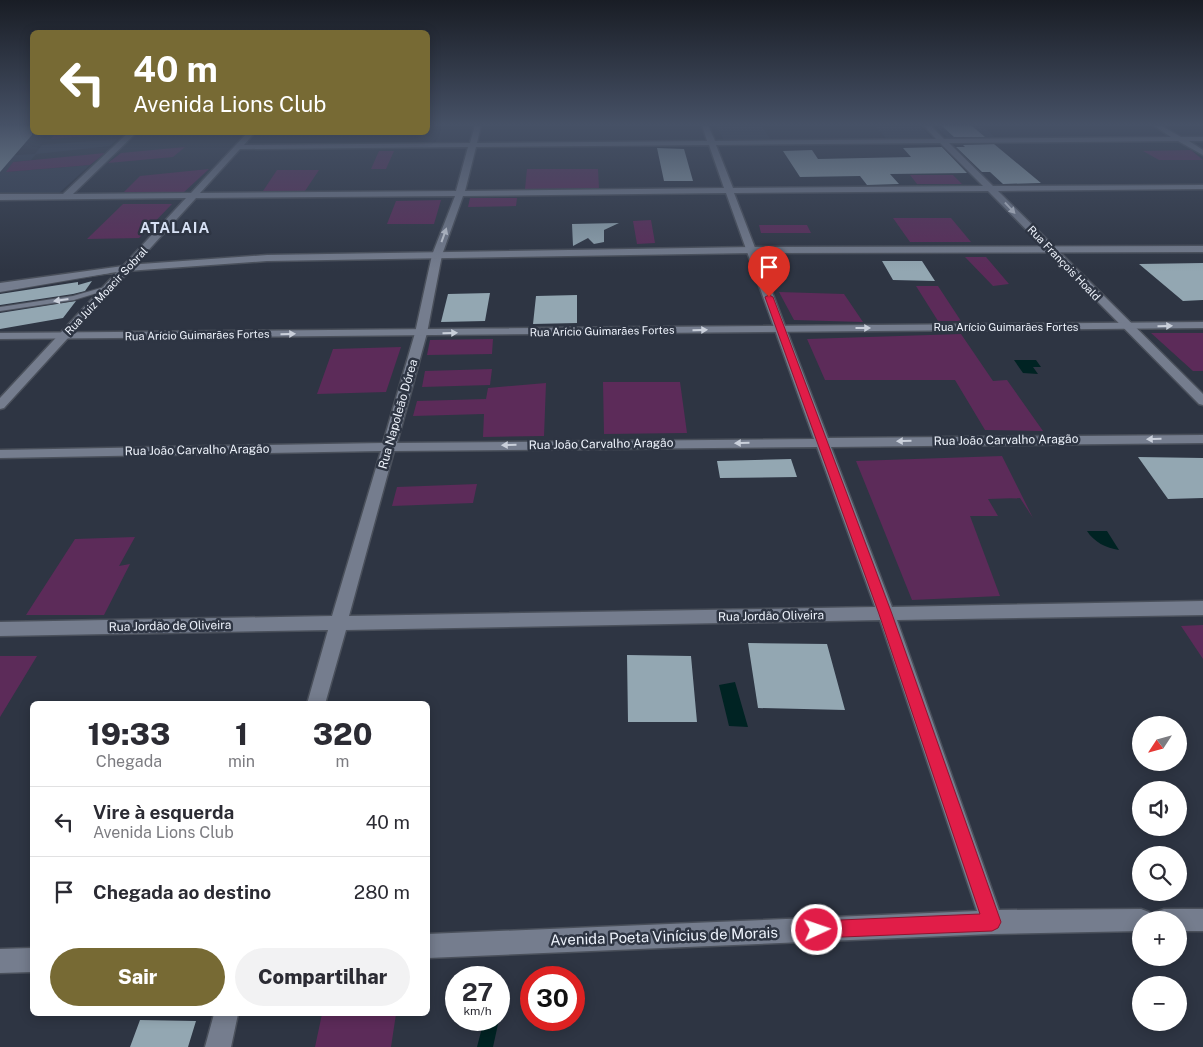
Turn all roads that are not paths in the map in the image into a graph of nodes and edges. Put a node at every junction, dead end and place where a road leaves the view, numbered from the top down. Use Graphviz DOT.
graph roads {
  1 [pos="90,174"];
  2 [pos="213,174"];
  3 [pos="465,174"];
  4 [pos="724,174"];
  5 [pos="976,174"];
  6 [pos="1203,187"];
  7 [pos="993,190"];
  8 [pos="731,192"];
  9 [pos="460,193"];
  10 [pos="66,196"];
  11 [pos="192,196"];
  12 [pos="0,197"];
  13 [pos="1049,248"];
  14 [pos="1203,249"];
  15 [pos="752,250"];
  16 [pos="437,255"];
  17 [pos="126,268"];
  18 [pos="0,286"];
  19 [pos="108,288"];
  20 [pos="0,290"];
  21 [pos="0,309"];
  22 [pos="1203,325"];
  23 [pos="1126,326"];
  24 [pos="780,329"];
  25 [pos="420,333"];
  26 [pos="0,336"];
  27 [pos="64,336"];
  28 [pos="1203,401"];
  29 [pos="0,405"];
  30 [pos="1203,439"];
  31 [pos="823,442"];
  32 [pos="388,447"];
  33 [pos="0,454"];
  34 [pos="1203,608"];
  35 [pos="886,614"];
  36 [pos="340,623"];
  37 [pos="0,629"];
  38 [pos="317,701"];
  39 [pos="1132,920"];
  40 [pos="1187,920"];
  41 [pos="1203,920"];
  42 [pos="992,922"];
  43 [pos="430,946"];
  44 [pos="30,960"];
  45 [pos="0,961"];
  46 [pos="226,1016"];
  47 [pos="218,1047"];
  1 -- 10 [label="street"];
  2 -- 11 [label="street, Rua Juiz Moacir Sobral"];
  3 -- 9 [label="street, Rua Napoleão Dórea"];
  4 -- 8 [label="street"];
  5 -- 7 [label="street, Rua François Hoald"];
  6 -- 7 [label="street"];
  7 -- 8 [label="street"];
  7 -- 13 [label="street, Rua François Hoald, one-way"];
  8 -- 9 [label="street"];
  8 -- 15 [label="street"];
  9 -- 11 [label="street"];
  16 -- 9 [label="street, Rua Napoleão Dórea, one-way"];
  10 -- 11 [label="street"];
  10 -- 12 [label="street"];
  11 -- 17 [label="street, Rua Juiz Moacir Sobral"];
  13 -- 14 [label="street"];
  13 -- 15 [label="street"];
  13 -- 23 [label="street, Rua François Hoald"];
  15 -- 16 [label="street"];
  15 -- 24 [label="street"];
  16 -- 17 [label="street"];
  16 -- 25 [label="street, Rua Napoleão Dórea"];
  17 -- 18 [label="street"];
  17 -- 19 [label="street, Rua Juiz Moacir Sobral"];
  17 -- 20 [label="lane"];
  19 -- 21 [label="lane, one-way"];
  19 -- 27 [label="street, Rua Juiz Moacir Sobral"];
  23 -- 22 [label="street, Rua Arício Guimarães Fortes, one-way"];
  24 -- 23 [label="street, Rua Arício Guimarães Fortes, one-way"];
  23 -- 28 [label="street, Rua François Hoald"];
  25 -- 24 [label="street, Rua Arício Guimarães Fortes, one-way"];
  24 -- 31 [label="street"];
  27 -- 25 [label="street, Rua Arício Guimarães Fortes, one-way"];
  25 -- 32 [label="street, Rua Napoleão Dórea"];
  26 -- 27 [label="street, Rua Arício Guimarães Fortes"];
  27 -- 29 [label="street, Rua Juiz Moacir Sobral"];
  30 -- 31 [label="street, Rua João Carvalho Aragão, one-way"];
  31 -- 32 [label="street, Rua João Carvalho Aragão, one-way"];
  31 -- 35 [label="street"];
  32 -- 33 [label="street, Rua João Carvalho Aragão"];
  32 -- 36 [label="street, Rua Napoleão Dórea"];
  34 -- 35 [label="street, Rua Jordão Oliveira"];
  35 -- 36 [label="street, Rua Jordão Oliveira"];
  35 -- 42 [label="street"];
  36 -- 37 [label="street, Rua Jordão de Oliveira"];
  36 -- 38 [label="street, Rua Napoleão Dórea"];
  39 -- 42 [label="street, Avenida Poeta Vinícius de Morais"];
  40 -- 41 [label="street"];
  42 -- 43 [label="street, Avenida Poeta Vinícius de Morais"];
  44 -- 45 [label="street"];
  46 -- 47 [label="street"];
}
